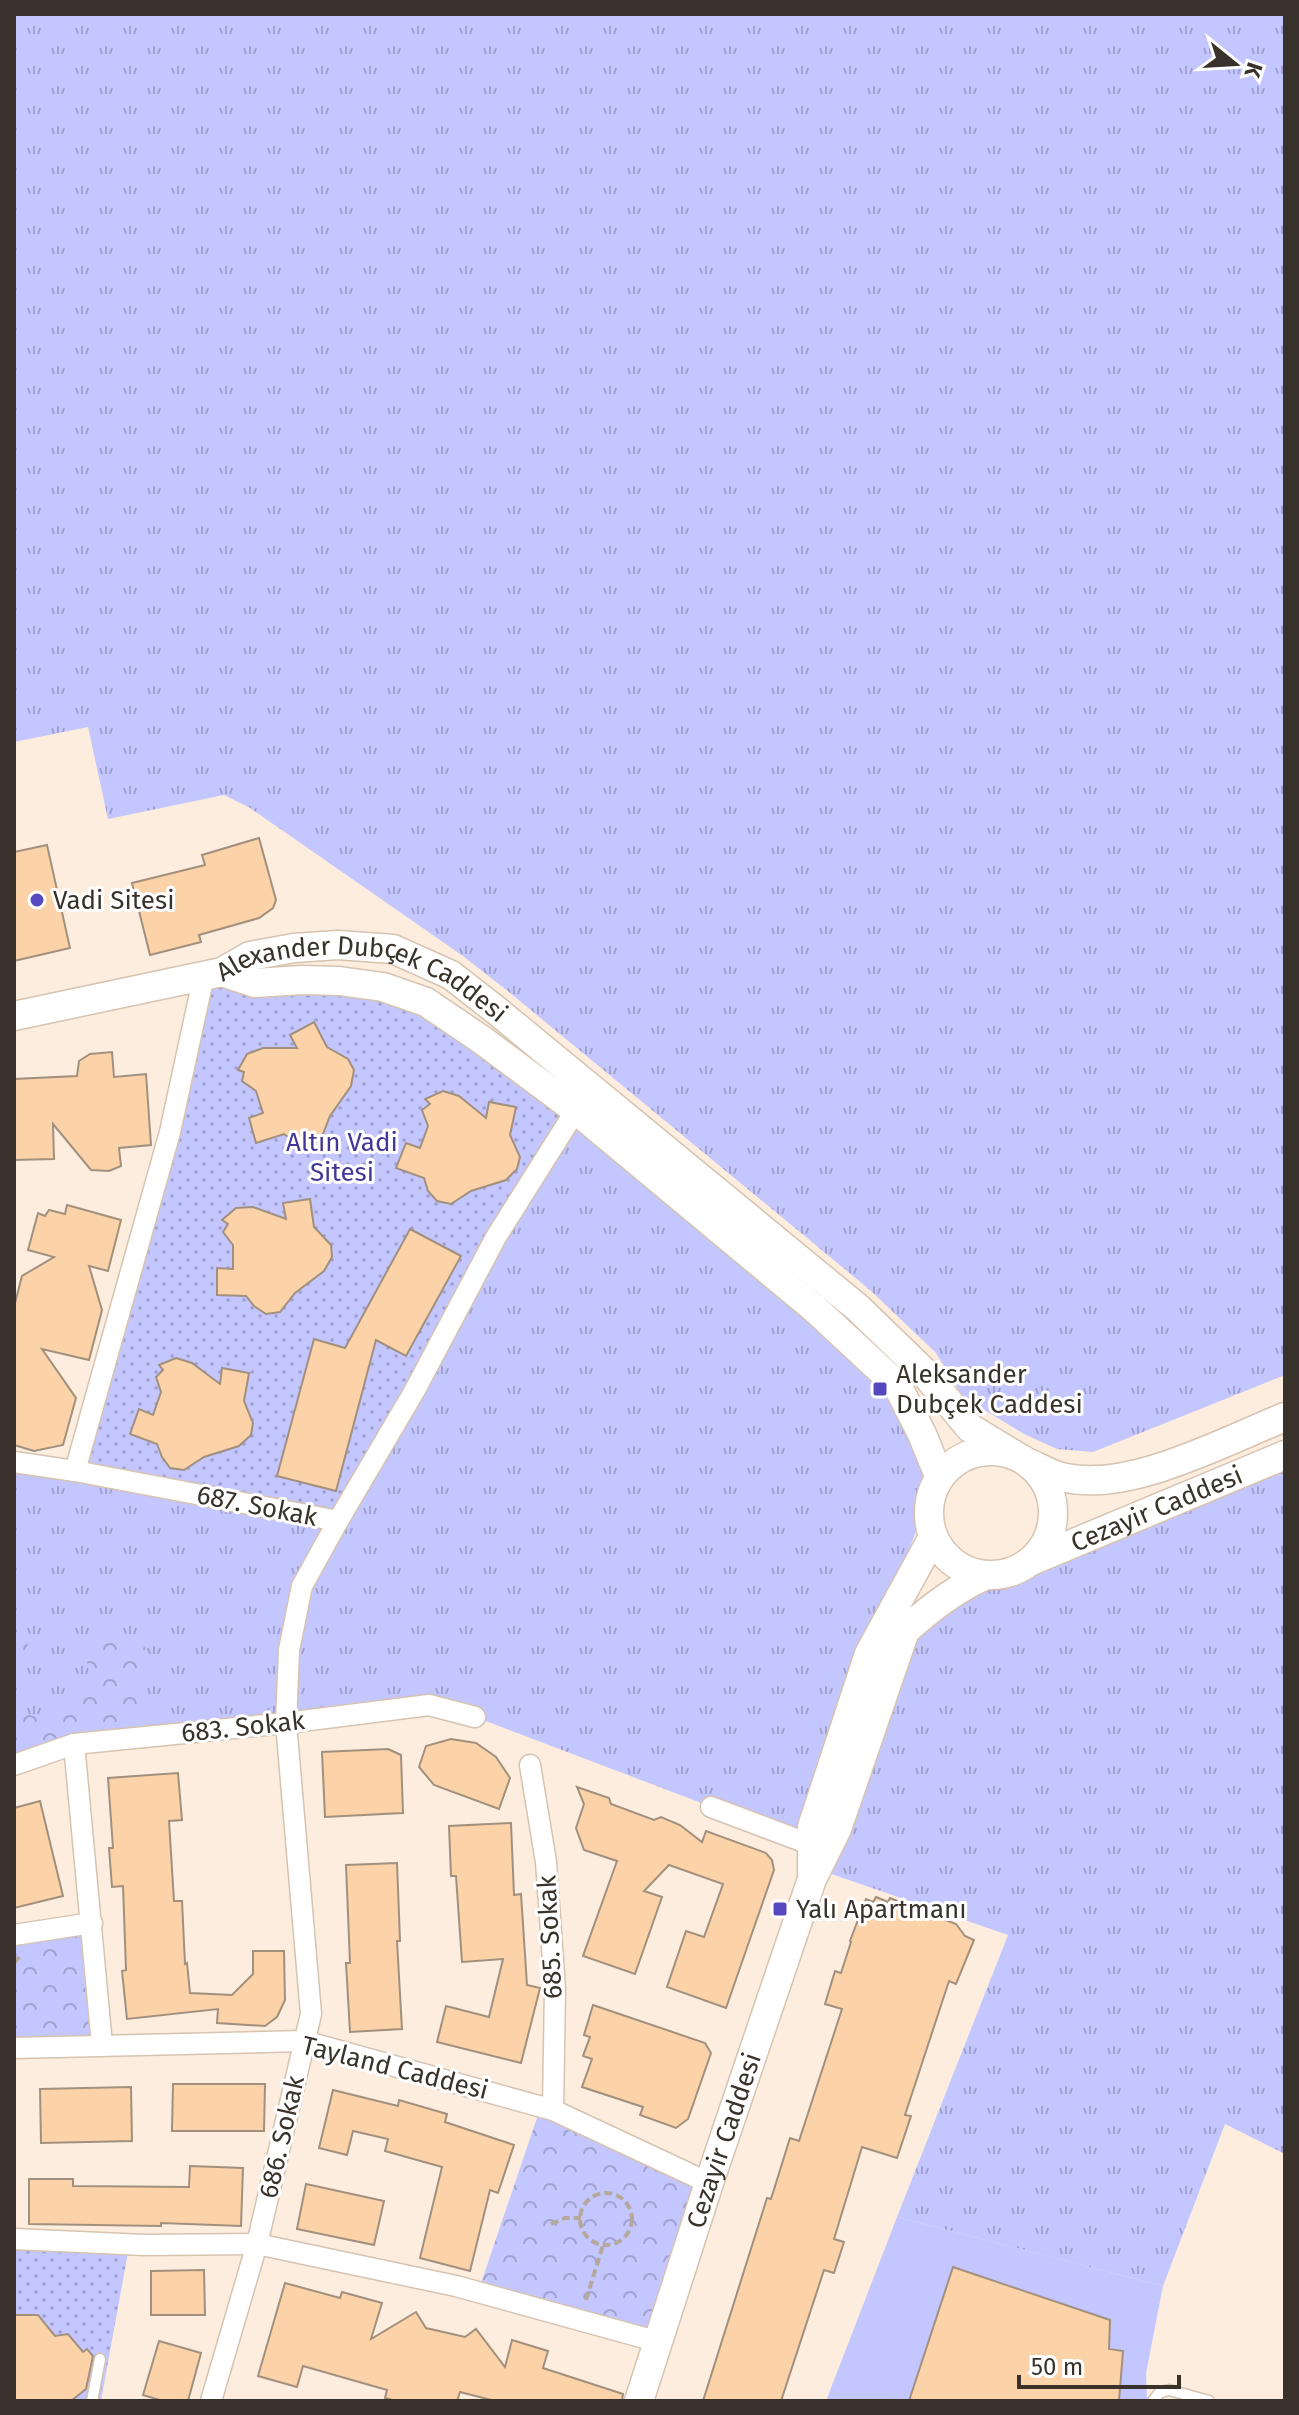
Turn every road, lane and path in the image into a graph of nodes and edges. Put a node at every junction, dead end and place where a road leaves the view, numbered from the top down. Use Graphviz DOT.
graph roads {
  1 [pos="213,974"];
  2 [pos="14,1016"];
  3 [pos="576,1110"];
  4 [pos="1285,1417"];
  5 [pos="1285,1455"];
  6 [pos="1022,1459"];
  7 [pos="14,1462"];
  8 [pos="75,1471"];
  9 [pos="939,1476"];
  10 [pos="338,1521"];
  11 [pos="933,1537"];
  12 [pos="1027,1563"];
  13 [pos="986,1575"];
  14 [pos="875,1678"];
  15 [pos="475,1717"];
  16 [pos="286,1723"];
  17 [pos="74,1744"];
  18 [pos="14,1765"];
  19 [pos="530,1765"];
  20 [pos="711,1807"];
  21 [pos="820,1834"];
  22 [pos="92,1923"];
  23 [pos="14,1935"];
  24 [pos="304,2041"];
  25 [pos="102,2045"];
  26 [pos="14,2048"];
  27 [pos="553,2110"];
  28 [pos="709,2183"];
  29 [pos="581,2218"];
  30 [pos="551,2224"];
  31 [pos="14,2239"];
  32 [pos="257,2244"];
  33 [pos="603,2245"];
  34 [pos="580,2320"];
  35 [pos="659,2342"];
  36 [pos="100,2359"];
  37 [pos="92,2401"];
  38 [pos="211,2401"];
  39 [pos="639,2401"];
  40 [pos="1153,2401"];
  41 [pos="1209,2401"];
  1 -- 2 [label="main road"];
  1 -- 3 [label="main road, Alexander Dubçek Caddesi"];
  1 -- 6 [label="main road, Alexander Dubçek Caddesi"];
  1 -- 8 [label="street"];
  3 -- 9 [label="main road, Alexander Dubçek Caddesi"];
  3 -- 10 [label="street"];
  4 -- 6 [label="main road, Cezayir Caddesi"];
  5 -- 12 [label="main road, Cezayir Caddesi"];
  6 -- 9 [label="main road"];
  6 -- 12 [label="main road"];
  7 -- 8 [label="street, 687. Sokak"];
  8 -- 10 [label="street, 687. Sokak"];
  9 -- 11 [label="main road"];
  10 -- 16 [label="street, 687. Sokak"];
  11 -- 13 [label="main road"];
  11 -- 14 [label="main road, Cezayir Caddesi"];
  12 -- 13 [label="main road"];
  13 -- 14 [label="main road, Cezayir Caddesi"];
  14 -- 21 [label="main road, Cezayir Caddesi"];
  15 -- 16 [label="street, 683. Sokak"];
  16 -- 17 [label="street, 683. Sokak"];
  16 -- 24 [label="street, 686. Sokak"];
  17 -- 18 [label="street, 683. Sokak"];
  17 -- 22 [label="street"];
  19 -- 27 [label="street, 685. Sokak"];
  20 -- 21 [label="street"];
  21 -- 28 [label="main road, Cezayir Caddesi"];
  22 -- 23 [label="street"];
  22 -- 25 [label="street"];
  24 -- 25 [label="street, Tayland Caddesi"];
  24 -- 27 [label="street, Tayland Caddesi"];
  24 -- 32 [label="street, 686. Sokak"];
  25 -- 26 [label="street, Tayland Caddesi"];
  27 -- 28 [label="street, Tayland Caddesi"];
  28 -- 35 [label="main road, Cezayir Caddesi"];
  29 -- 30 [label="path"];
  29 -- 33 [label="path"];
  29 -- 33 [label="path"];
  31 -- 32 [label="street"];
  32 -- 34 [label="street"];
  32 -- 38 [label="street, 686. Sokak"];
  33 -- 34 [label="path"];
  34 -- 35 [label="street"];
  35 -- 39 [label="main road, Cezayir Caddesi"];
  36 -- 37 [label="lane"];
  40 -- 41 [label="lane"];
}
